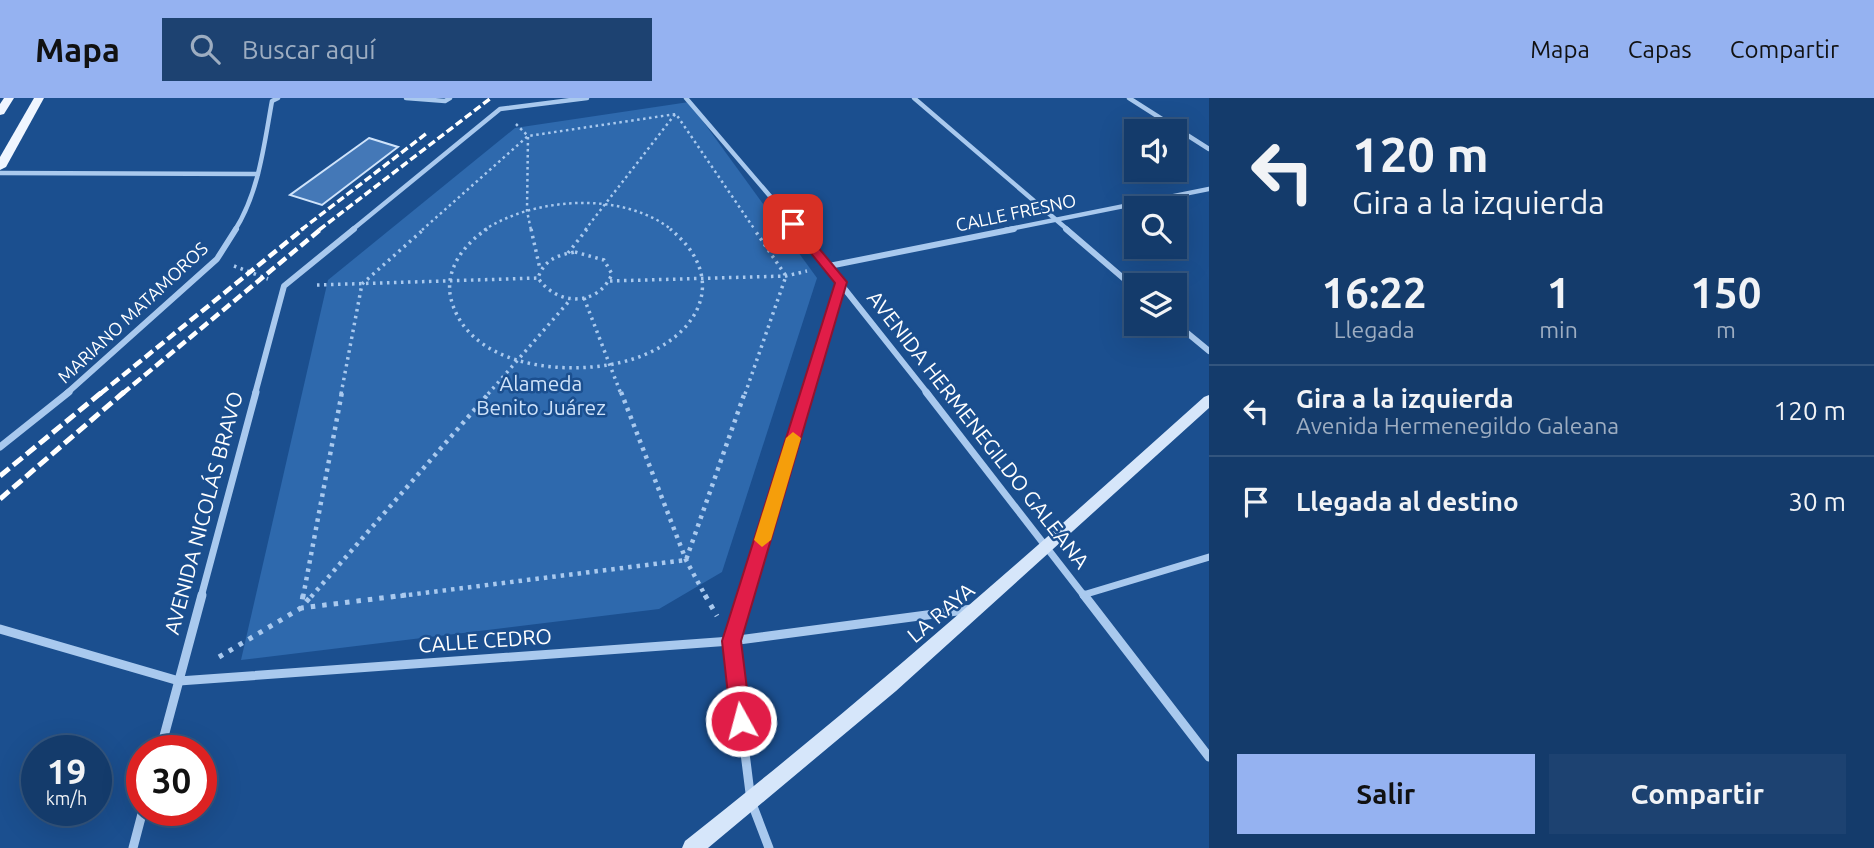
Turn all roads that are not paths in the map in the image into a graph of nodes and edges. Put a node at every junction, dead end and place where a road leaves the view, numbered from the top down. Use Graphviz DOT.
graph roads {
  1 [pos="9,98"];
  2 [pos="39,98"];
  3 [pos="278,98"];
  4 [pos="406,98"];
  5 [pos="587,98"];
  6 [pos="686,98"];
  7 [pos="914,98"];
  8 [pos="1129,98"];
  9 [pos="447,100"];
  10 [pos="0,112"];
  11 [pos="1209,149"];
  12 [pos="0,167"];
  13 [pos="0,173"];
  14 [pos="258,174"];
  15 [pos="1209,189"];
  16 [pos="1054,219"];
  17 [pos="828,266"];
  18 [pos="1124,279"];
  19 [pos="841,282"];
  20 [pos="1187,333"];
  21 [pos="1209,351"];
  22 [pos="1209,400"];
  23 [pos="0,447"];
  24 [pos="1049,547"];
  25 [pos="1209,557"];
  26 [pos="1083,595"];
  27 [pos="978,608"];
  28 [pos="0,629"];
  29 [pos="731,641"];
  30 [pos="179,681"];
  31 [pos="164,735"];
  32 [pos="1209,757"];
  33 [pos="751,802"];
  34 [pos="139,826"];
  35 [pos="133,848"];
  36 [pos="692,848"];
  37 [pos="769,848"];
  1 -- 10 [label="main road"];
  2 -- 12 [label="main road"];
  3 -- 14 [label="street, MARIANO MATAMOROS"];
  4 -- 9 [label="street"];
  5 -- 30 [label="street, AVENIDA NICOLÁS BRAVO"];
  6 -- 17 [label="street, AVENIDA HERMENEGILDO GALEANA"];
  7 -- 16 [label="street"];
  8 -- 11 [label="street"];
  13 -- 14 [label="street"];
  14 -- 23 [label="street, MARIANO MATAMOROS"];
  15 -- 16 [label="street, CALLE FRESNO"];
  16 -- 17 [label="street, CALLE FRESNO"];
  16 -- 18 [label="street"];
  17 -- 19 [label="street, AVENIDA HERMENEGILDO GALEANA"];
  19 -- 24 [label="street, AVENIDA HERMENEGILDO GALEANA"];
  19 -- 29 [label="street"];
  20 -- 21 [label="street"];
  22 -- 24 [label="main road, LA RAYA"];
  24 -- 26 [label="street, AVENIDA HERMENEGILDO GALEANA"];
  24 -- 27 [label="main road, LA RAYA"];
  25 -- 26 [label="street"];
  26 -- 32 [label="street, AVENIDA HERMENEGILDO GALEANA"];
  27 -- 29 [label="street, CALLE CEDRO"];
  27 -- 33 [label="main road, LA RAYA"];
  28 -- 30 [label="street, CALLE CEDRO"];
  29 -- 30 [label="street, CALLE CEDRO"];
  29 -- 33 [label="street"];
  30 -- 31 [label="street, AVENIDA NICOLÁS BRAVO"];
  33 -- 36 [label="main road, LA RAYA"];
  33 -- 37 [label="street"];
  34 -- 35 [label="street"];
}
